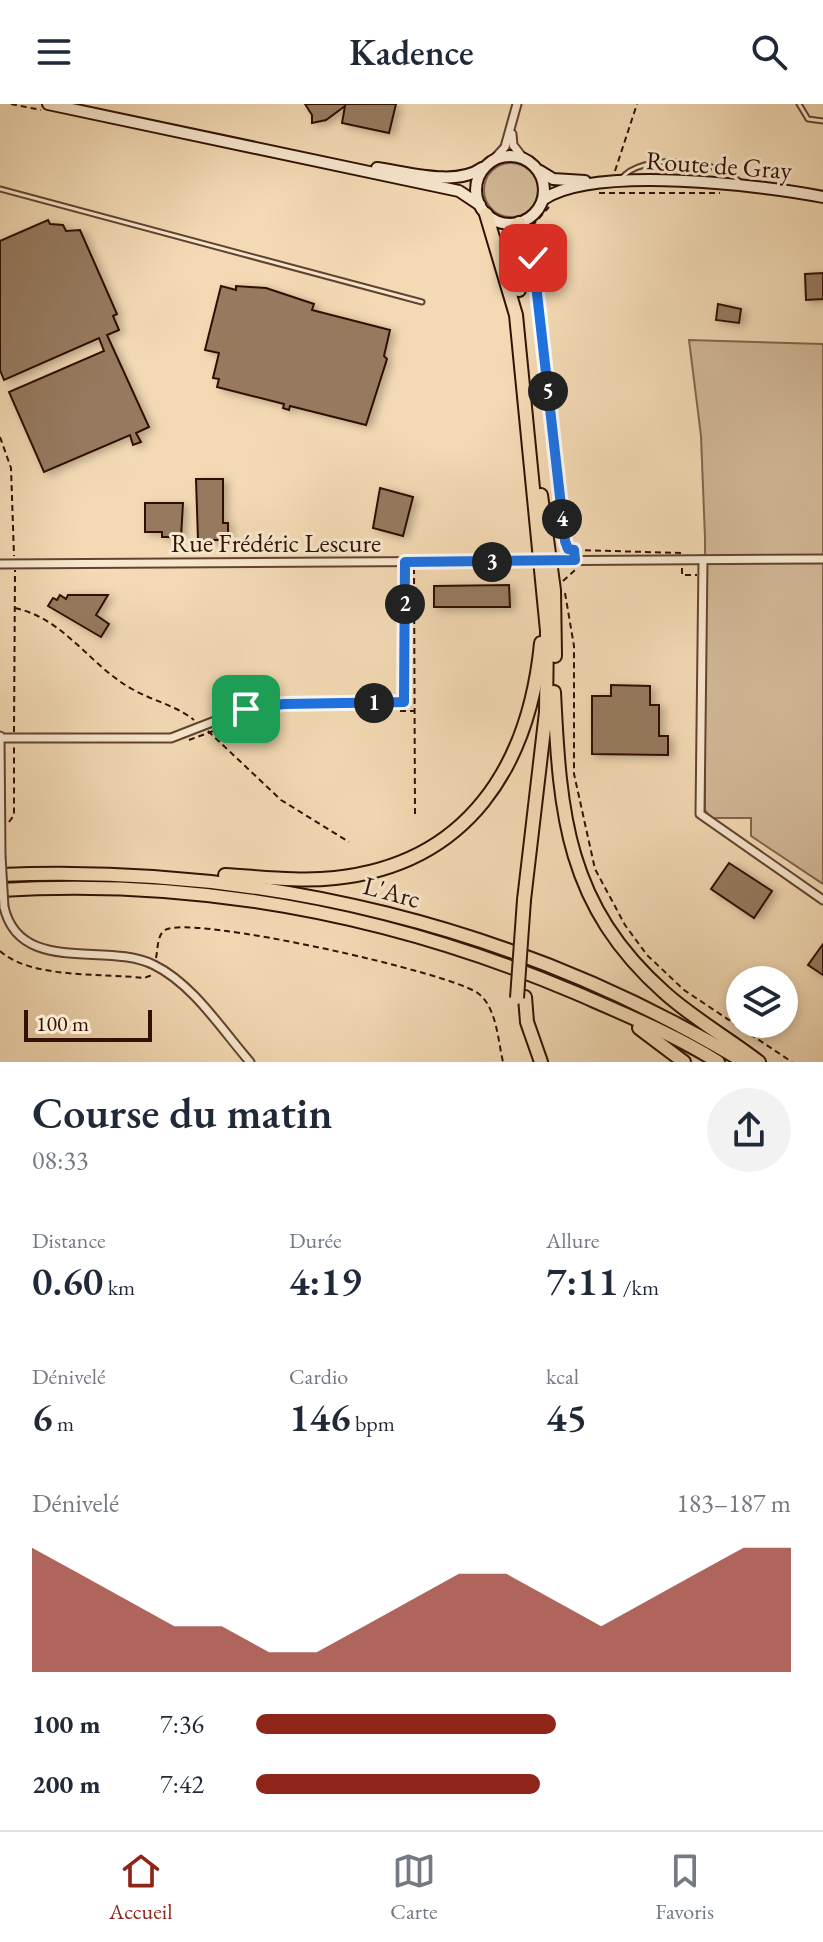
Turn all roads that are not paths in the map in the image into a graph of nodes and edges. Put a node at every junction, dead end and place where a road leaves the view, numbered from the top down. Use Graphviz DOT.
graph roads {
  1 [pos="48,104"];
  2 [pos="517,104"];
  3 [pos="799,104"];
  4 [pos="513,120"];
  5 [pos="823,121"];
  6 [pos="523,158"];
  7 [pos="324,161"];
  8 [pos="490,162"];
  9 [pos="539,171"];
  10 [pos="615,182"];
  11 [pos="741,184"];
  12 [pos="0,189"];
  13 [pos="823,197"];
  14 [pos="544,199"];
  15 [pos="483,210"];
  16 [pos="525,225"];
  17 [pos="422,302"];
  18 [pos="823,559"];
  19 [pos="703,560"];
  20 [pos="546,561"];
  21 [pos="410,562"];
  22 [pos="0,564"];
  23 [pos="550,604"];
  24 [pos="554,689"];
  25 [pos="0,736"];
  26 [pos="1,856"];
  27 [pos="82,873"];
  28 [pos="0,875"];
  29 [pos="0,890"];
  30 [pos="823,900"];
  31 [pos="528,901"];
  32 [pos="521,998"];
  33 [pos="615,1008"];
  34 [pos="250,1062"];
  35 [pos="532,1062"];
  36 [pos="541,1062"];
  37 [pos="684,1062"];
  38 [pos="718,1062"];
  39 [pos="744,1062"];
  40 [pos="759,1062"];
  1 -- 7 [label="main road"];
  2 -- 4 [label="street"];
  3 -- 5 [label="lane"];
  4 -- 6 [label="street"];
  4 -- 8 [label="street"];
  6 -- 8 [label="main road"];
  6 -- 9 [label="main road"];
  7 -- 8 [label="main road"];
  7 -- 15 [label="main road"];
  8 -- 15 [label="main road"];
  9 -- 10 [label="main road, Route de Gray"];
  9 -- 14 [label="main road"];
  10 -- 11 [label="main road, Route de Gray"];
  10 -- 11 [label="lane"];
  10 -- 14 [label="main road, Route de Gray"];
  11 -- 13 [label="main road, Route de Gray"];
  12 -- 17 [label="lane"];
  14 -- 16 [label="main road"];
  15 -- 16 [label="main road"];
  15 -- 20 [label="highway"];
  16 -- 20 [label="highway"];
  18 -- 19 [label="street, Rue Frédéric Lescure"];
  19 -- 20 [label="street, Rue Frédéric Lescure"];
  19 -- 30 [label="street"];
  20 -- 21 [label="street, Rue Frédéric Lescure"];
  20 -- 23 [label="highway"];
  21 -- 22 [label="street, Rue Frédéric Lescure"];
  21 -- 25 [label="street"];
  23 -- 24 [label="highway"];
  23 -- 27 [label="highway"];
  23 -- 31 [label="highway"];
  24 -- 31 [label="highway"];
  24 -- 40 [label="highway"];
  25 -- 26 [label="street"];
  26 -- 34 [label="street, bridge"];
  27 -- 28 [label="highway, L'Arc"];
  27 -- 39 [label="highway, L'Arc"];
  29 -- 33 [label="highway, L'Arc"];
  31 -- 32 [label="highway"];
  32 -- 35 [label="highway"];
  32 -- 36 [label="highway"];
  33 -- 37 [label="highway"];
  33 -- 38 [label="highway"];
}
